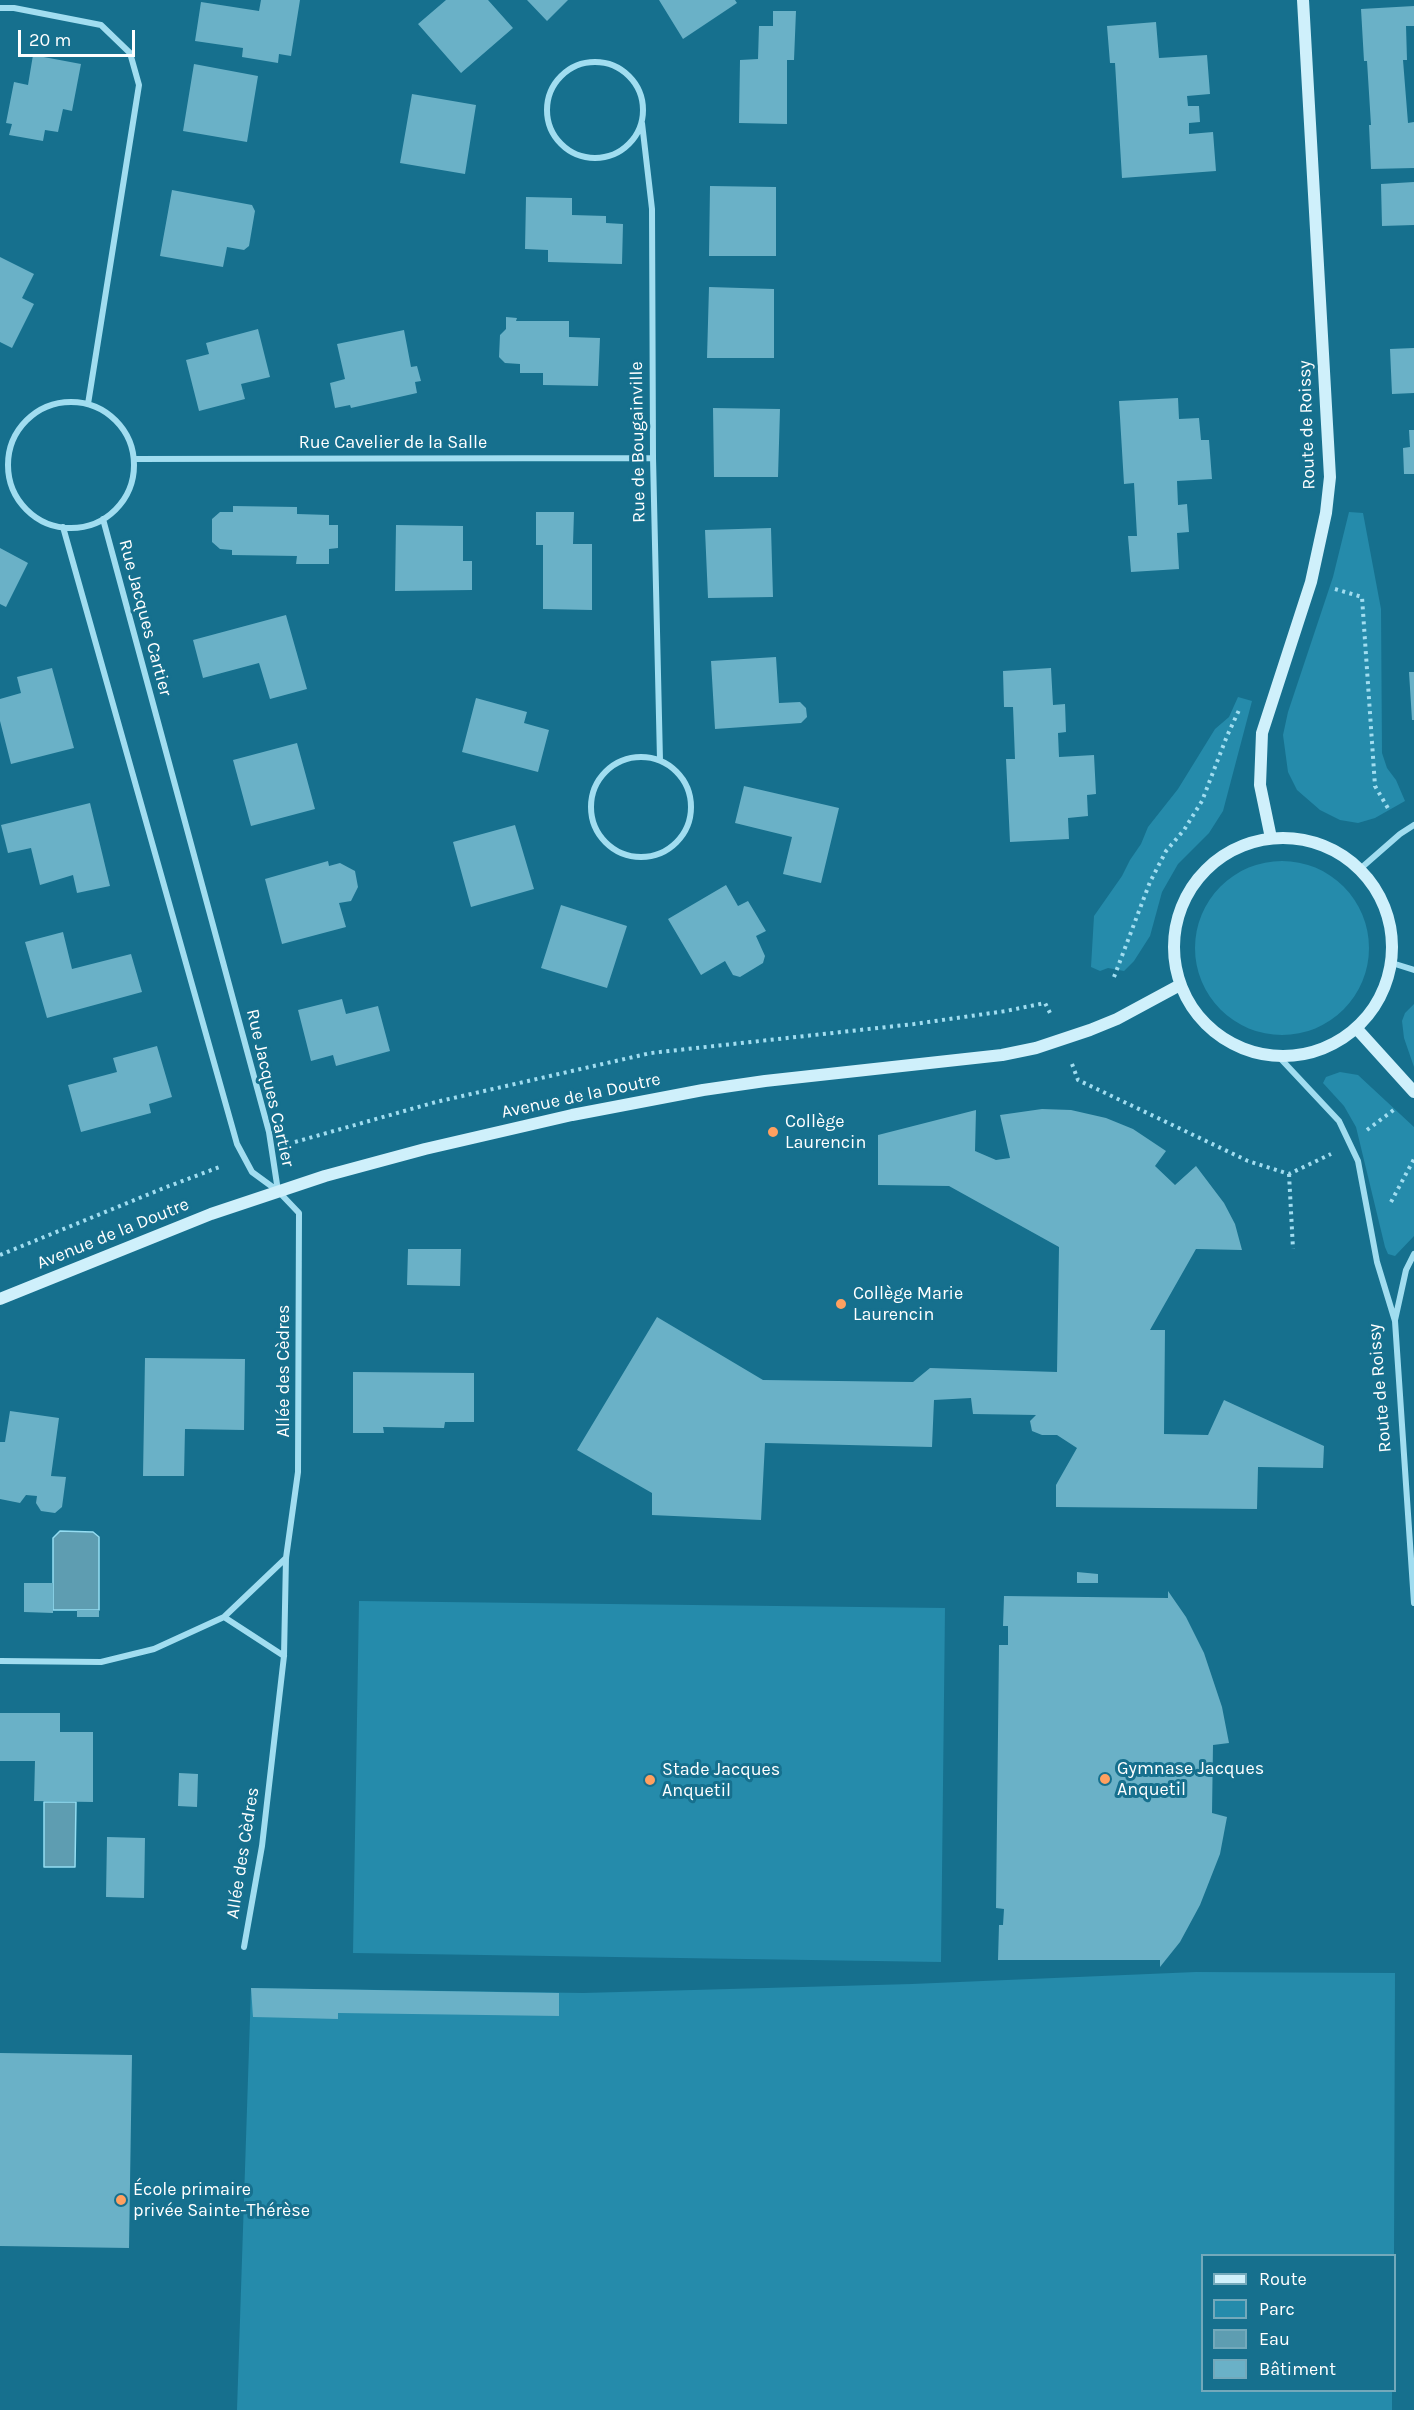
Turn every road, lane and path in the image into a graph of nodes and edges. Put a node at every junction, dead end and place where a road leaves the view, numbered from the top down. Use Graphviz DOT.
graph roads {
  1 [pos="1303,0"];
  2 [pos="0,8"];
  3 [pos="642,123"];
  4 [pos="88,404"];
  5 [pos="4,457"];
  6 [pos="653,458"];
  7 [pos="134,459"];
  8 [pos="103,519"];
  9 [pos="63,527"];
  10 [pos="660,760"];
  11 [pos="1414,825"];
  12 [pos="1271,838"];
  13 [pos="1360,869"];
  14 [pos="1392,963"];
  15 [pos="1414,970"];
  16 [pos="1180,985"];
  17 [pos="1357,1029"];
  18 [pos="1280,1057"];
  19 [pos="1078,1080"];
  20 [pos="1414,1092"];
  21 [pos="1400,1105"];
  22 [pos="1362,1134"];
  23 [pos="1337,1152"];
  24 [pos="1414,1159"];
  25 [pos="1289,1174"];
  26 [pos="278,1191"];
  27 [pos="1371,1229"];
  28 [pos="1293,1249"];
  29 [pos="1414,1254"];
  30 [pos="0,1299"];
  31 [pos="1395,1321"];
  32 [pos="286,1558"];
  33 [pos="1414,1603"];
  34 [pos="224,1617"];
  35 [pos="284,1656"];
  36 [pos="0,1661"];
  37 [pos="244,1947"];
  1 -- 12 [label="main road, Route de Roissy"];
  2 -- 4 [label="street"];
  3 -- 3 [label="street"];
  3 -- 6 [label="street, Rue de Bougainville"];
  4 -- 5 [label="street"];
  4 -- 7 [label="street"];
  5 -- 9 [label="street"];
  6 -- 7 [label="street, Rue Cavelier de la Salle"];
  6 -- 10 [label="street, Rue de Bougainville"];
  7 -- 8 [label="street"];
  8 -- 9 [label="street"];
  8 -- 26 [label="street, Rue Jacques Cartier"];
  9 -- 26 [label="street, Rue Jacques Cartier"];
  10 -- 10 [label="street"];
  11 -- 13 [label="street"];
  12 -- 13 [label="main road"];
  12 -- 16 [label="main road"];
  13 -- 14 [label="main road"];
  14 -- 15 [label="street"];
  14 -- 17 [label="main road"];
  16 -- 18 [label="main road"];
  16 -- 26 [label="main road, Avenue de la Doutre"];
  17 -- 18 [label="main road"];
  17 -- 20 [label="main road"];
  18 -- 27 [label="street, Route de Roissy"];
  19 -- 25 [label="path"];
  21 -- 22 [label="path"];
  23 -- 25 [label="path"];
  24 -- 27 [label="path"];
  25 -- 28 [label="path"];
  26 -- 30 [label="main road, Avenue de la Doutre"];
  26 -- 32 [label="street, Allée des Cèdres"];
  27 -- 31 [label="street, Route de Roissy"];
  29 -- 31 [label="street"];
  31 -- 33 [label="street, Route de Roissy"];
  32 -- 34 [label="street"];
  32 -- 35 [label="street, Allée des Cèdres"];
  34 -- 35 [label="street"];
  34 -- 36 [label="street"];
  35 -- 37 [label="street, Allée des Cèdres"];
}
